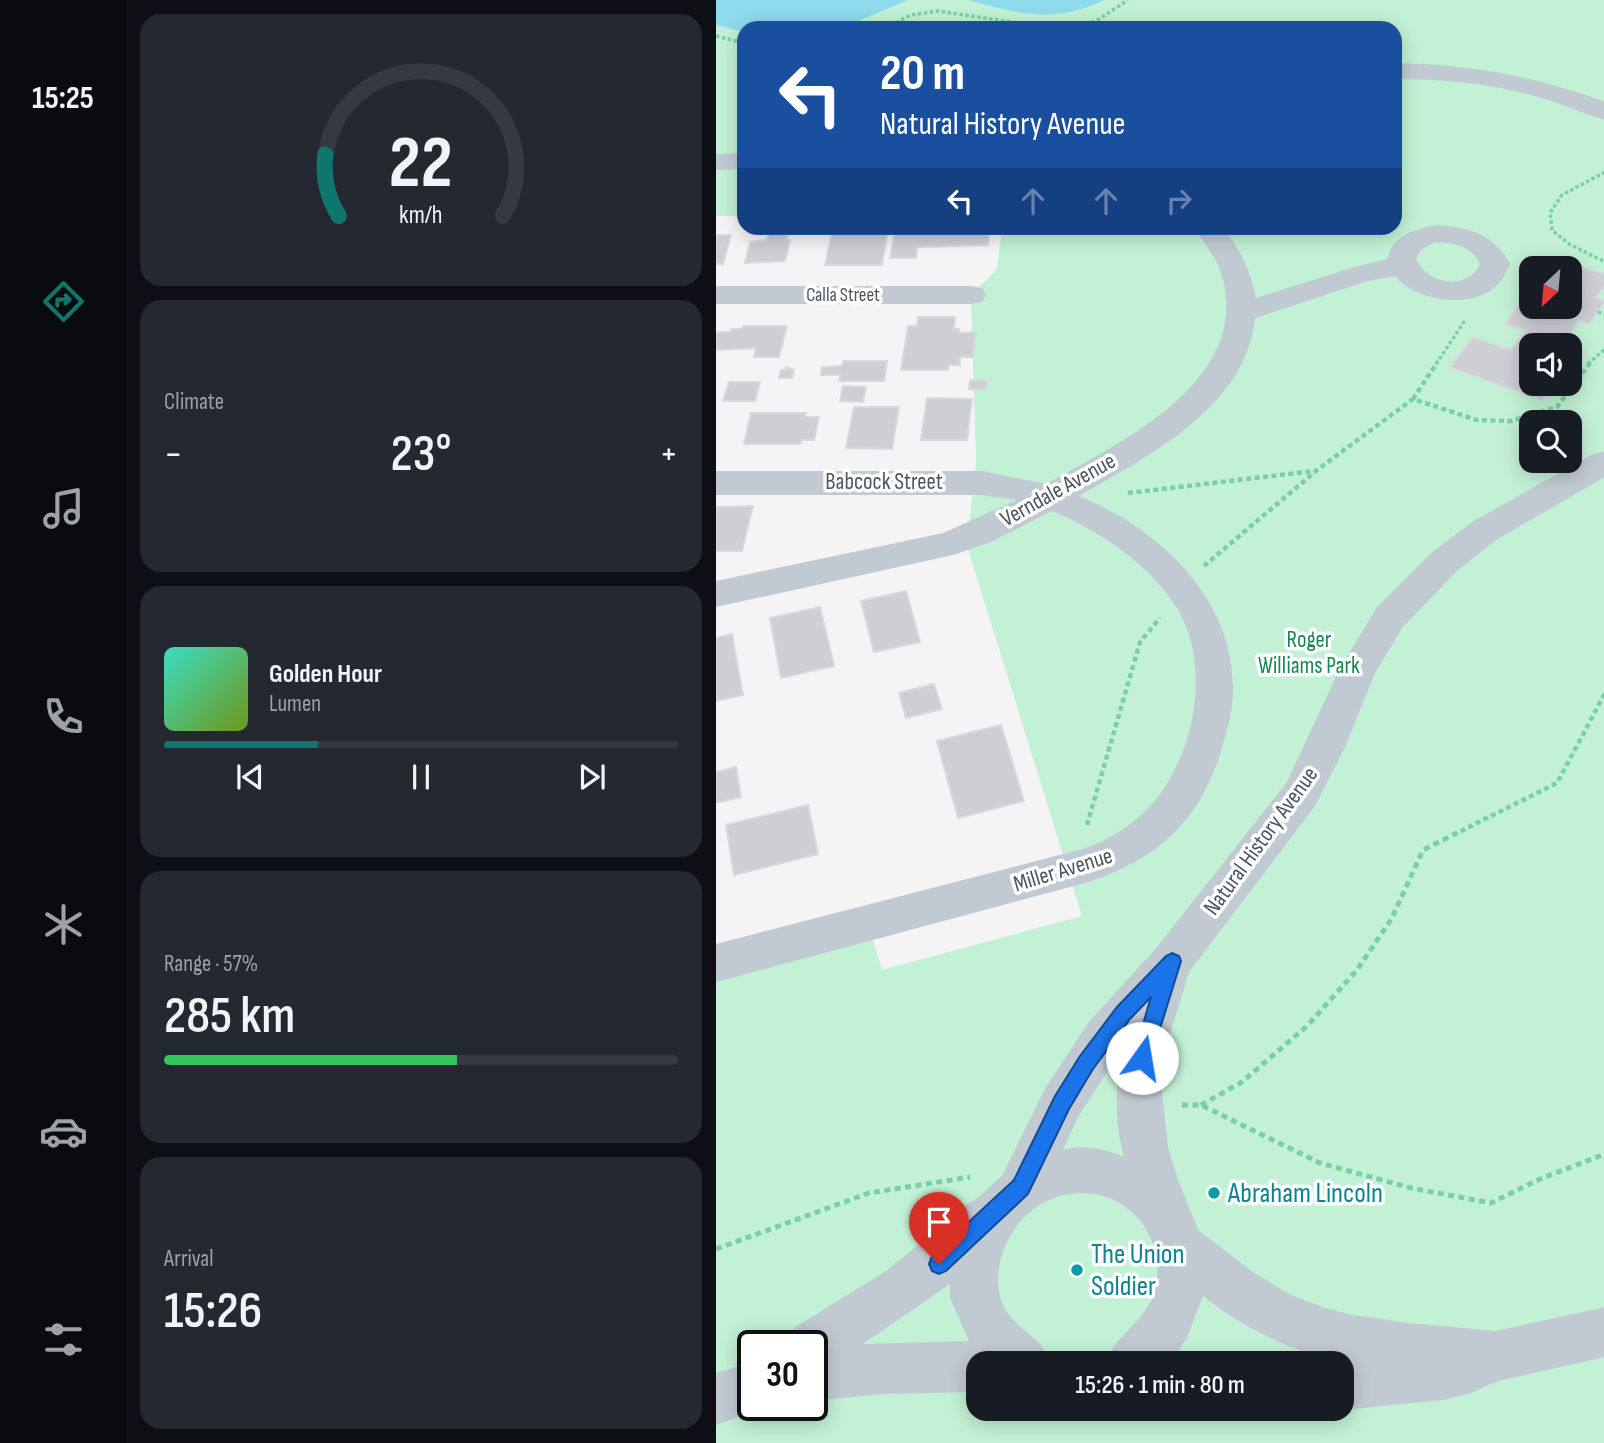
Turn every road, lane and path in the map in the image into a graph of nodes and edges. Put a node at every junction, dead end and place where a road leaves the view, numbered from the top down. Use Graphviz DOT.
graph roads {
  1 [pos="1128,0"];
  2 [pos="899,21"];
  3 [pos="1005,21"];
  4 [pos="1097,21"];
  5 [pos="716,36"];
  6 [pos="737,41"];
  7 [pos="1402,71"];
  8 [pos="1604,112"];
  9 [pos="737,161"];
  10 [pos="716,162"];
  11 [pos="1604,172"];
  12 [pos="1215,235"];
  13 [pos="1604,262"];
  14 [pos="1402,265"];
  15 [pos="716,295"];
  16 [pos="971,295"];
  17 [pos="1243,312"];
  18 [pos="1470,312"];
  19 [pos="1598,312"];
  20 [pos="1604,314"];
  21 [pos="1604,349"];
  22 [pos="1413,399"];
  23 [pos="1604,462"];
  24 [pos="1317,470"];
  25 [pos="716,482"];
  26 [pos="1067,502"];
  27 [pos="1185,589"];
  28 [pos="716,594"];
  29 [pos="1604,694"];
  30 [pos="1089,865"];
  31 [pos="1172,961"];
  32 [pos="716,963"];
  33 [pos="1177,1105"];
  34 [pos="1201,1105"];
  35 [pos="1604,1154"];
  36 [pos="996,1191"];
  37 [pos="1174,1233"];
  38 [pos="716,1249"];
  39 [pos="1604,1332"];
  40 [pos="828,1337"];
  41 [pos="1007,1351"];
  42 [pos="1144,1351"];
  43 [pos="1501,1355"];
  44 [pos="966,1366"];
  45 [pos="828,1373"];
  46 [pos="1354,1383"];
  1 -- 4 [label="path"];
  2 -- 3 [label="path"];
  5 -- 6 [label="path"];
  7 -- 8 [label="street"];
  9 -- 10 [label="street"];
  11 -- 13 [label="path"];
  12 -- 17 [label="street, Verndale Avenue"];
  14 -- 17 [label="street"];
  15 -- 16 [label="street, Calla Street"];
  17 -- 26 [label="street, Verndale Avenue"];
  18 -- 22 [label="path"];
  19 -- 20 [label="path"];
  21 -- 22 [label="path"];
  22 -- 24 [label="path"];
  23 -- 31 [label="street, Natural History Avenue"];
  24 -- 26 [label="path"];
  24 -- 27 [label="path"];
  25 -- 26 [label="street, Babcock Street"];
  26 -- 27 [label="street, Miller Avenue"];
  26 -- 28 [label="street, Verndale Avenue"];
  27 -- 30 [label="path"];
  27 -- 30 [label="street, Miller Avenue"];
  29 -- 34 [label="path"];
  30 -- 32 [label="street, Miller Avenue"];
  31 -- 36 [label="street, Natural History Avenue"];
  31 -- 37 [label="street, Natural History Avenue"];
  33 -- 34 [label="path"];
  34 -- 35 [label="path"];
  36 -- 37 [label="street"];
  36 -- 38 [label="path"];
  36 -- 40 [label="street"];
  36 -- 41 [label="street, Natural History Avenue"];
  37 -- 42 [label="street"];
  37 -- 43 [label="street"];
  39 -- 43 [label="street"];
  43 -- 46 [label="street"];
  44 -- 45 [label="street"];
}
